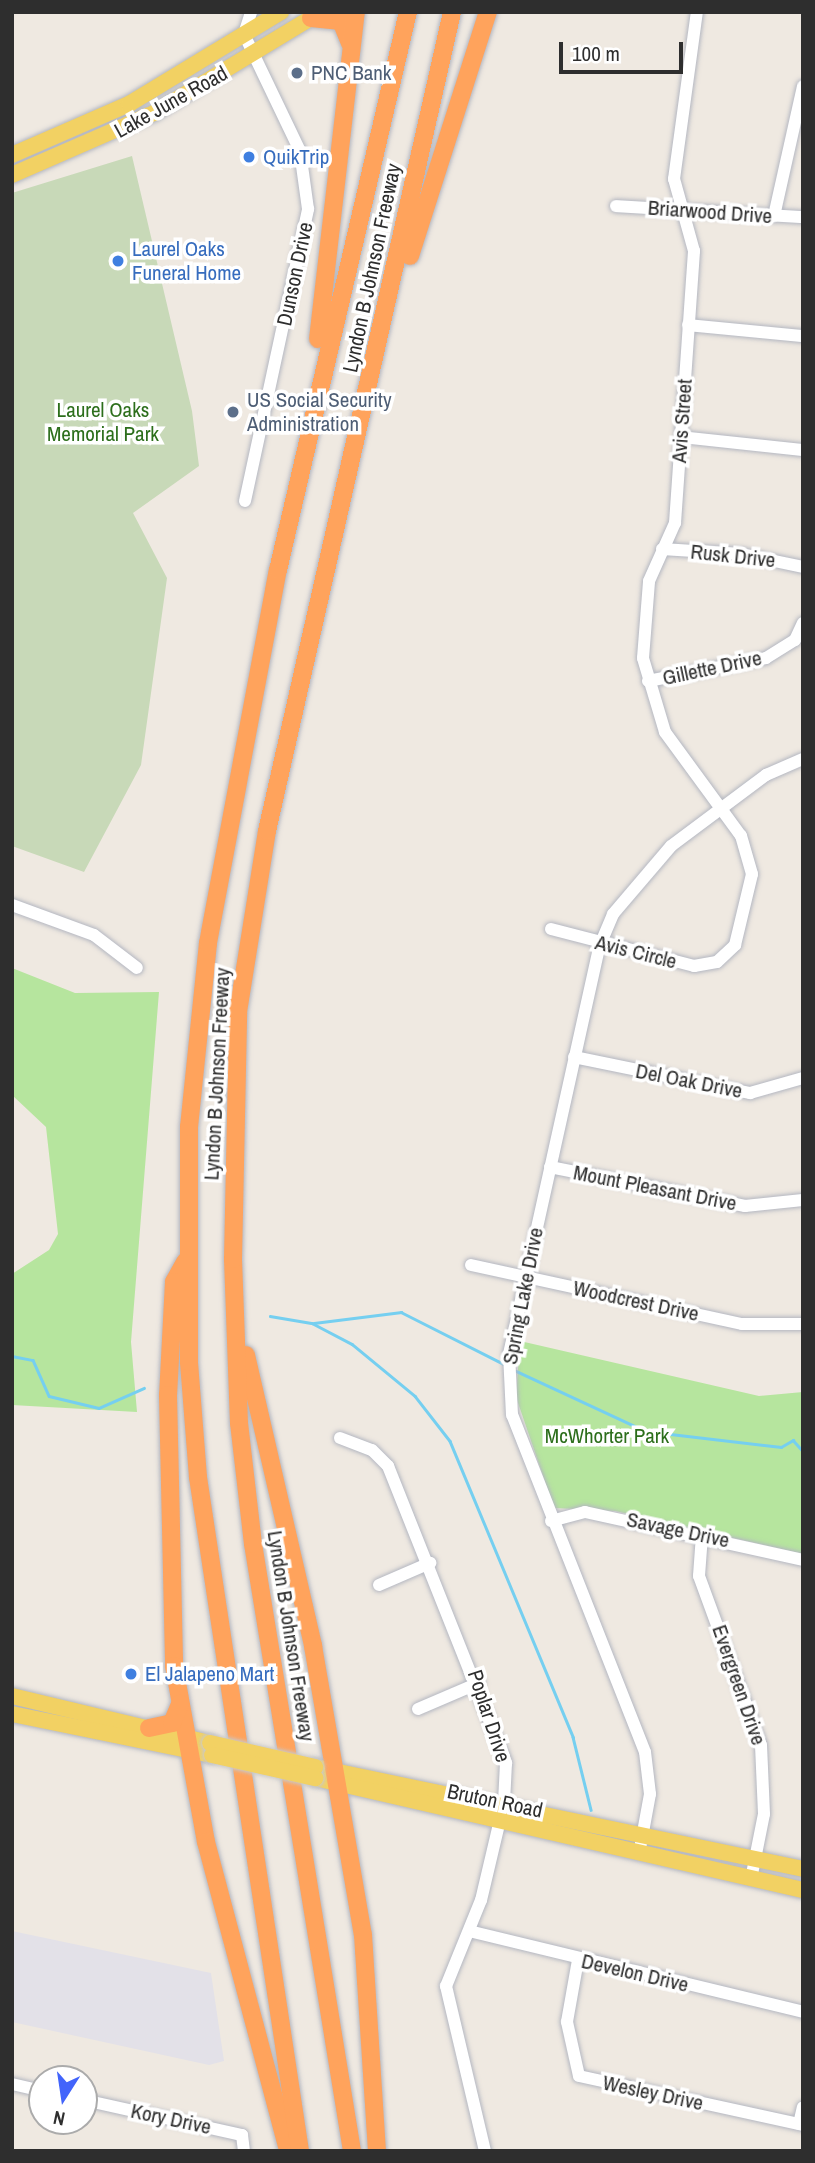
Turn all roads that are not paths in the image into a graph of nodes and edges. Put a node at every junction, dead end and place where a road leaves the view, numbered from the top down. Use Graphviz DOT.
graph roads {
  1 [pos="251,12"];
  2 [pos="281,12"];
  3 [pos="356,12"];
  4 [pos="408,12"];
  5 [pos="452,12"];
  6 [pos="488,12"];
  7 [pos="697,12"];
  8 [pos="316,15"];
  9 [pos="244,34"];
  10 [pos="350,45"];
  11 [pos="255,54"];
  12 [pos="803,86"];
  13 [pos="134,101"];
  14 [pos="143,119"];
  15 [pos="16,154"];
  16 [pos="19,173"];
  17 [pos="616,206"];
  18 [pos="683,211"];
  19 [pos="774,216"];
  20 [pos="803,218"];
  21 [pos="688,325"];
  22 [pos="803,337"];
  23 [pos="377,363"];
  24 [pos="681,437"];
  25 [pos="803,450"];
  26 [pos="293,496"];
  27 [pos="245,501"];
  28 [pos="662,549"];
  29 [pos="803,566"];
  30 [pos="803,623"];
  31 [pos="648,681"];
  32 [pos="803,759"];
  33 [pos="719,808"];
  34 [pos="12,905"];
  35 [pos="551,929"];
  36 [pos="600,945"];
  37 [pos="137,968"];
  38 [pos="574,1057"];
  39 [pos="803,1078"];
  40 [pos="550,1167"];
  41 [pos="235,1169"];
  42 [pos="803,1200"];
  43 [pos="186,1259"];
  44 [pos="471,1265"];
  45 [pos="526,1277"];
  46 [pos="803,1324"];
  47 [pos="340,1438"];
  48 [pos="551,1521"];
  49 [pos="702,1535"];
  50 [pos="803,1560"];
  51 [pos="430,1563"];
  52 [pos="379,1585"];
  53 [pos="479,1683"];
  54 [pos="12,1696"];
  55 [pos="47,1704"];
  56 [pos="180,1704"];
  57 [pos="418,1709"];
  58 [pos="12,1714"];
  59 [pos="43,1721"];
  60 [pos="110,1726"];
  61 [pos="149,1728"];
  62 [pos="187,1743"];
  63 [pos="336,1777"];
  64 [pos="504,1803"];
  65 [pos="499,1823"];
  66 [pos="643,1834"];
  67 [pos="639,1854"];
  68 [pos="755,1858"];
  69 [pos="803,1869"];
  70 [pos="751,1879"];
  71 [pos="803,1890"];
  72 [pos="469,1931"];
  73 [pos="578,1960"];
  74 [pos="803,2012"];
  75 [pos="98,2103"];
  76 [pos="803,2107"];
  77 [pos="801,2125"];
  78 [pos="244,2151"];
  79 [pos="288,2151"];
  80 [pos="300,2151"];
  81 [pos="352,2151"];
  82 [pos="377,2151"];
  83 [pos="485,2151"];
  1 -- 9 [label="street"];
  2 -- 9 [label="main road, Lake June Road"];
  3 -- 10 [label="highway"];
  4 -- 26 [label="highway, Lyndon B Johnson Freeway"];
  5 -- 23 [label="highway, Lyndon B Johnson Freeway"];
  6 -- 23 [label="highway"];
  7 -- 18 [label="street, Avis Street"];
  8 -- 10 [label="highway"];
  8 -- 11 [label="main road, Lake June Road"];
  9 -- 11 [label="street, Dunson Drive"];
  9 -- 13 [label="main road, Lake June Road"];
  10 -- 26 [label="highway"];
  11 -- 14 [label="main road, Lake June Road"];
  11 -- 27 [label="street, Dunson Drive"];
  12 -- 19 [label="street"];
  13 -- 14 [label="main road"];
  13 -- 15 [label="main road, Lake June Road"];
  14 -- 16 [label="main road, Lake June Road"];
  15 -- 16 [label="main road"];
  17 -- 18 [label="street, Briarwood Drive"];
  18 -- 19 [label="street, Briarwood Drive"];
  18 -- 21 [label="street, Avis Street"];
  19 -- 20 [label="street, Briarwood Drive"];
  21 -- 22 [label="street"];
  21 -- 24 [label="street, Avis Street"];
  23 -- 41 [label="highway, Lyndon B Johnson Freeway"];
  24 -- 25 [label="street"];
  24 -- 28 [label="street, Avis Street"];
  26 -- 43 [label="highway, Lyndon B Johnson Freeway"];
  28 -- 29 [label="street, Rusk Drive"];
  28 -- 31 [label="street, Avis Street"];
  30 -- 31 [label="street, Gillette Drive"];
  31 -- 33 [label="street, Avis Street"];
  32 -- 33 [label="street, Spring Lake Drive"];
  33 -- 36 [label="street, Spring Lake Drive"];
  33 -- 36 [label="street, Avis Circle"];
  34 -- 37 [label="street"];
  35 -- 36 [label="street, Avis Circle"];
  36 -- 38 [label="street, Spring Lake Drive"];
  38 -- 39 [label="street, Del Oak Drive"];
  38 -- 40 [label="street, Spring Lake Drive"];
  40 -- 42 [label="street, Mount Pleasant Drive"];
  40 -- 45 [label="street, Spring Lake Drive"];
  41 -- 63 [label="highway"];
  41 -- 81 [label="highway, Lyndon B Johnson Freeway"];
  43 -- 56 [label="highway"];
  43 -- 80 [label="highway, Lyndon B Johnson Freeway"];
  44 -- 45 [label="street, Woodcrest Drive"];
  45 -- 46 [label="street, Woodcrest Drive"];
  45 -- 48 [label="street, Spring Lake Drive"];
  47 -- 51 [label="street, Poplar Drive"];
  48 -- 49 [label="street, Savage Drive"];
  48 -- 66 [label="street, Spring Lake Drive"];
  49 -- 50 [label="street, Savage Drive"];
  49 -- 68 [label="street, Evergreen Drive"];
  51 -- 52 [label="street"];
  51 -- 53 [label="street, Poplar Drive"];
  53 -- 57 [label="street"];
  53 -- 64 [label="street, Poplar Drive"];
  54 -- 55 [label="main road"];
  55 -- 59 [label="main road"];
  55 -- 60 [label="main road"];
  56 -- 61 [label="highway"];
  56 -- 62 [label="highway"];
  58 -- 59 [label="main road"];
  59 -- 60 [label="main road"];
  60 -- 61 [label="main road"];
  60 -- 62 [label="main road"];
  61 -- 62 [label="main road"];
  62 -- 63 [label="main road, Bruton Road, bridge"];
  62 -- 79 [label="highway"];
  63 -- 64 [label="main road, Bruton Road"];
  63 -- 65 [label="main road, Bruton Road"];
  63 -- 82 [label="highway"];
  64 -- 65 [label="street, Poplar Drive"];
  64 -- 66 [label="main road, Bruton Road"];
  65 -- 67 [label="main road, Bruton Road"];
  65 -- 72 [label="street, Poplar Drive"];
  66 -- 67 [label="street, Spring Lake Drive"];
  66 -- 68 [label="main road, Bruton Road"];
  67 -- 70 [label="main road, Bruton Road"];
  68 -- 69 [label="main road, Bruton Road"];
  68 -- 70 [label="street, Evergreen Drive"];
  70 -- 71 [label="main road, Bruton Road"];
  72 -- 73 [label="street, Develon Drive"];
  72 -- 83 [label="street, Poplar Drive"];
  73 -- 74 [label="street, Develon Drive"];
  73 -- 77 [label="street, Wesley Drive"];
  75 -- 78 [label="street, Kory Drive"];
  76 -- 77 [label="street"];
}
